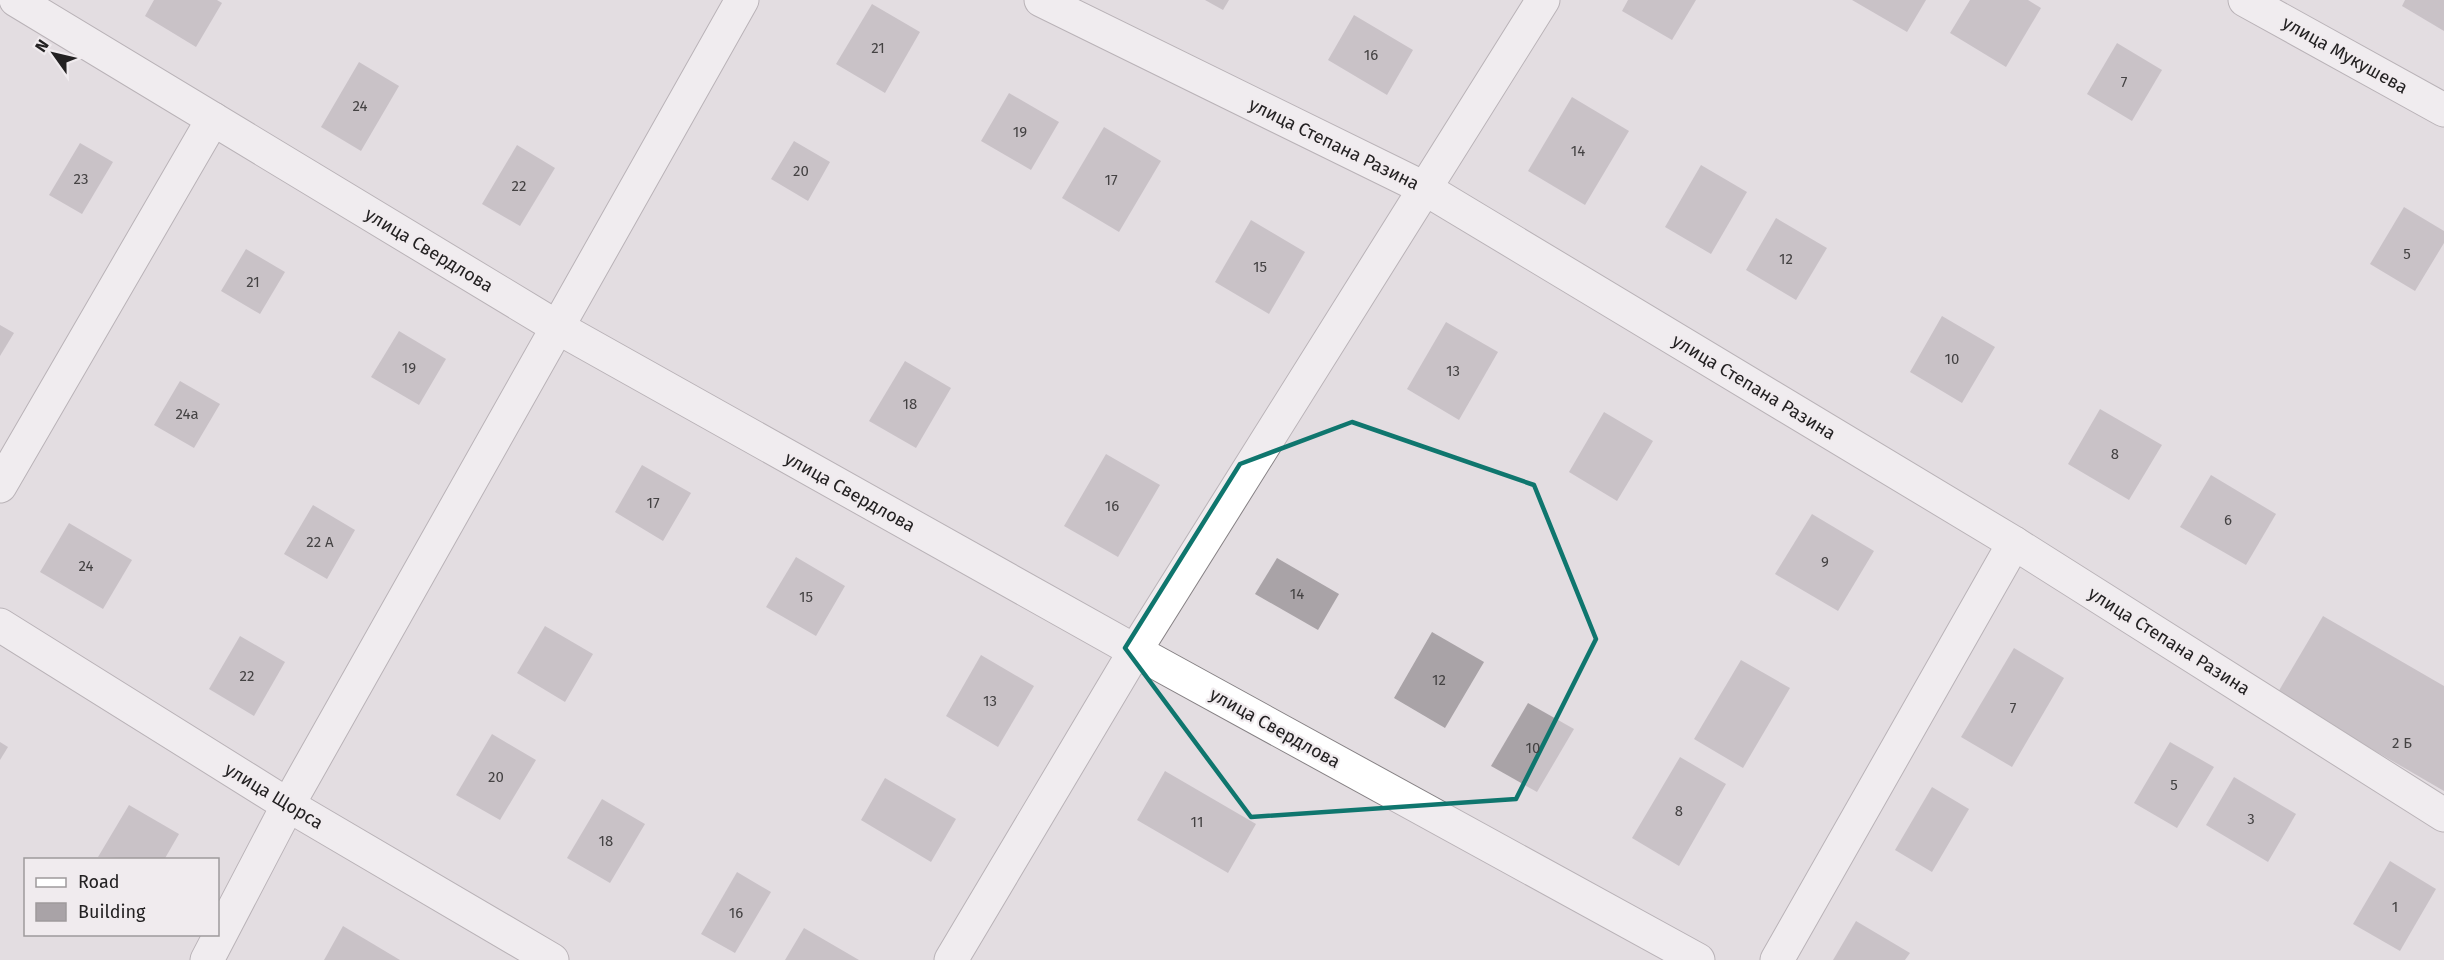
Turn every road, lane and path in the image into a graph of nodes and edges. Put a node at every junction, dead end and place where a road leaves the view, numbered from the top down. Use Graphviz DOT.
graph roads {
  1 [pos="16,0"];
  2 [pos="742,0"];
  3 [pos="1041,0"];
  4 [pos="1543,0"];
  5 [pos="2245,0"];
  6 [pos="2444,110"];
  7 [pos="213,119"];
  8 [pos="1424,188"];
  9 [pos="557,327"];
  10 [pos="0,486"];
  11 [pos="2014,543"];
  12 [pos="0,626"];
  13 [pos="1135,651"];
  14 [pos="288,805"];
  15 [pos="2444,816"];
  16 [pos="207,960"];
  17 [pos="552,960"];
  18 [pos="951,960"];
  19 [pos="1698,960"];
  20 [pos="1777,960"];
  1 -- 7 [label="street, улица Свердлова"];
  2 -- 9 [label="street"];
  3 -- 8 [label="street, улица Степана Разина"];
  4 -- 8 [label="street"];
  5 -- 6 [label="street, улица Мукушева"];
  7 -- 9 [label="street, улица Свердлова"];
  7 -- 10 [label="street"];
  8 -- 11 [label="street, улица Степана Разина"];
  8 -- 13 [label="street"];
  9 -- 13 [label="street, улица Свердлова"];
  9 -- 14 [label="street"];
  11 -- 15 [label="street, улица Степана Разина"];
  11 -- 20 [label="street"];
  12 -- 14 [label="street, улица Щорса"];
  13 -- 18 [label="street"];
  13 -- 19 [label="street, улица Свердлова"];
  14 -- 16 [label="street"];
  14 -- 17 [label="street, улица Щорса"];
}
